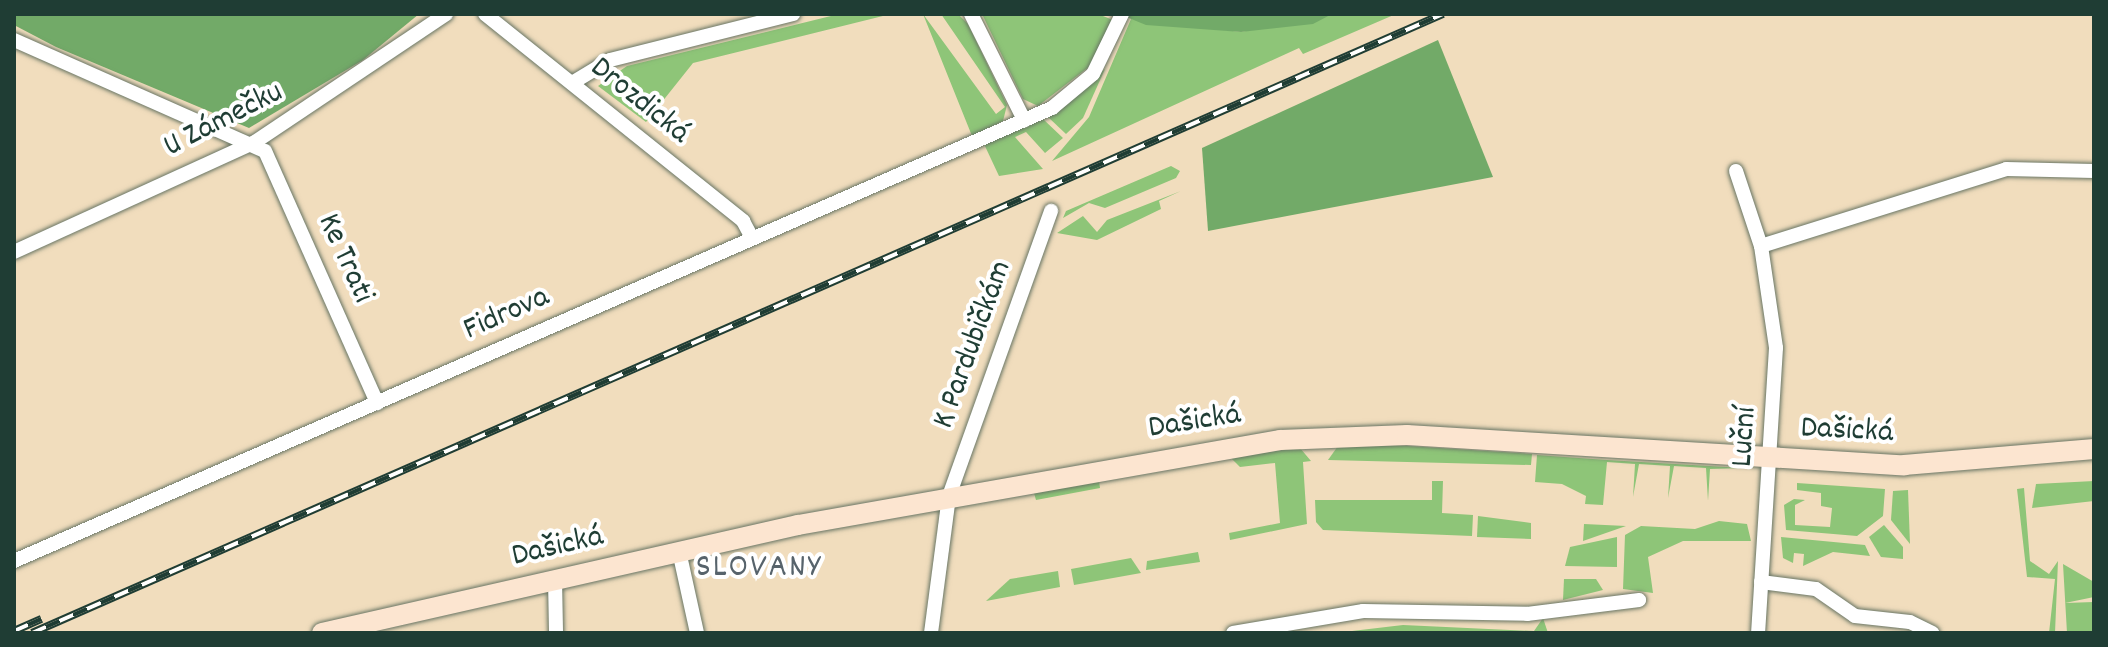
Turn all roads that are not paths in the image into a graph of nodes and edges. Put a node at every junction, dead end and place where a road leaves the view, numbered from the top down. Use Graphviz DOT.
graph roads {
  1 [pos="446,14"];
  2 [pos="485,14"];
  3 [pos="793,14"];
  4 [pos="971,14"];
  5 [pos="1122,14"];
  6 [pos="14,40"];
  7 [pos="572,83"];
  8 [pos="1024,120"];
  9 [pos="255,142"];
  10 [pos="1736,171"];
  11 [pos="2094,171"];
  12 [pos="1051,211"];
  13 [pos="752,238"];
  14 [pos="1761,246"];
  15 [pos="14,252"];
  16 [pos="377,403"];
  17 [pos="2094,449"];
  18 [pos="1773,459"];
  19 [pos="949,496"];
  20 [pos="679,551"];
  21 [pos="14,561"];
  22 [pos="555,579"];
  23 [pos="1761,582"];
  24 [pos="1639,600"];
  25 [pos="322,633"];
  26 [pos="556,633"];
  27 [pos="697,633"];
  28 [pos="931,633"];
  29 [pos="1233,633"];
  30 [pos="1758,633"];
  31 [pos="1933,633"];
  1 -- 9 [label="street, U Zámečku"];
  2 -- 7 [label="street, Drozdická"];
  3 -- 7 [label="street"];
  4 -- 8 [label="street"];
  5 -- 8 [label="street, Fidrova"];
  6 -- 9 [label="street"];
  7 -- 13 [label="street, Drozdická"];
  8 -- 13 [label="street, Fidrova"];
  9 -- 15 [label="street, U Zámečku"];
  9 -- 16 [label="street, Ke Trati"];
  10 -- 14 [label="street, Luční"];
  11 -- 14 [label="street"];
  12 -- 19 [label="street, K Pardubičkám"];
  13 -- 16 [label="street, Fidrova"];
  14 -- 18 [label="street, Luční"];
  16 -- 21 [label="street, Fidrova"];
  17 -- 18 [label="main road, Dašická"];
  18 -- 19 [label="main road, Dašická"];
  18 -- 23 [label="street, Luční"];
  19 -- 20 [label="main road, Dašická"];
  19 -- 28 [label="street, K Pardubičkám"];
  20 -- 22 [label="main road, Dašická"];
  20 -- 27 [label="street"];
  22 -- 25 [label="main road, Dašická"];
  22 -- 26 [label="street"];
  23 -- 30 [label="street, Luční"];
  23 -- 31 [label="street"];
  24 -- 29 [label="street"];
}
